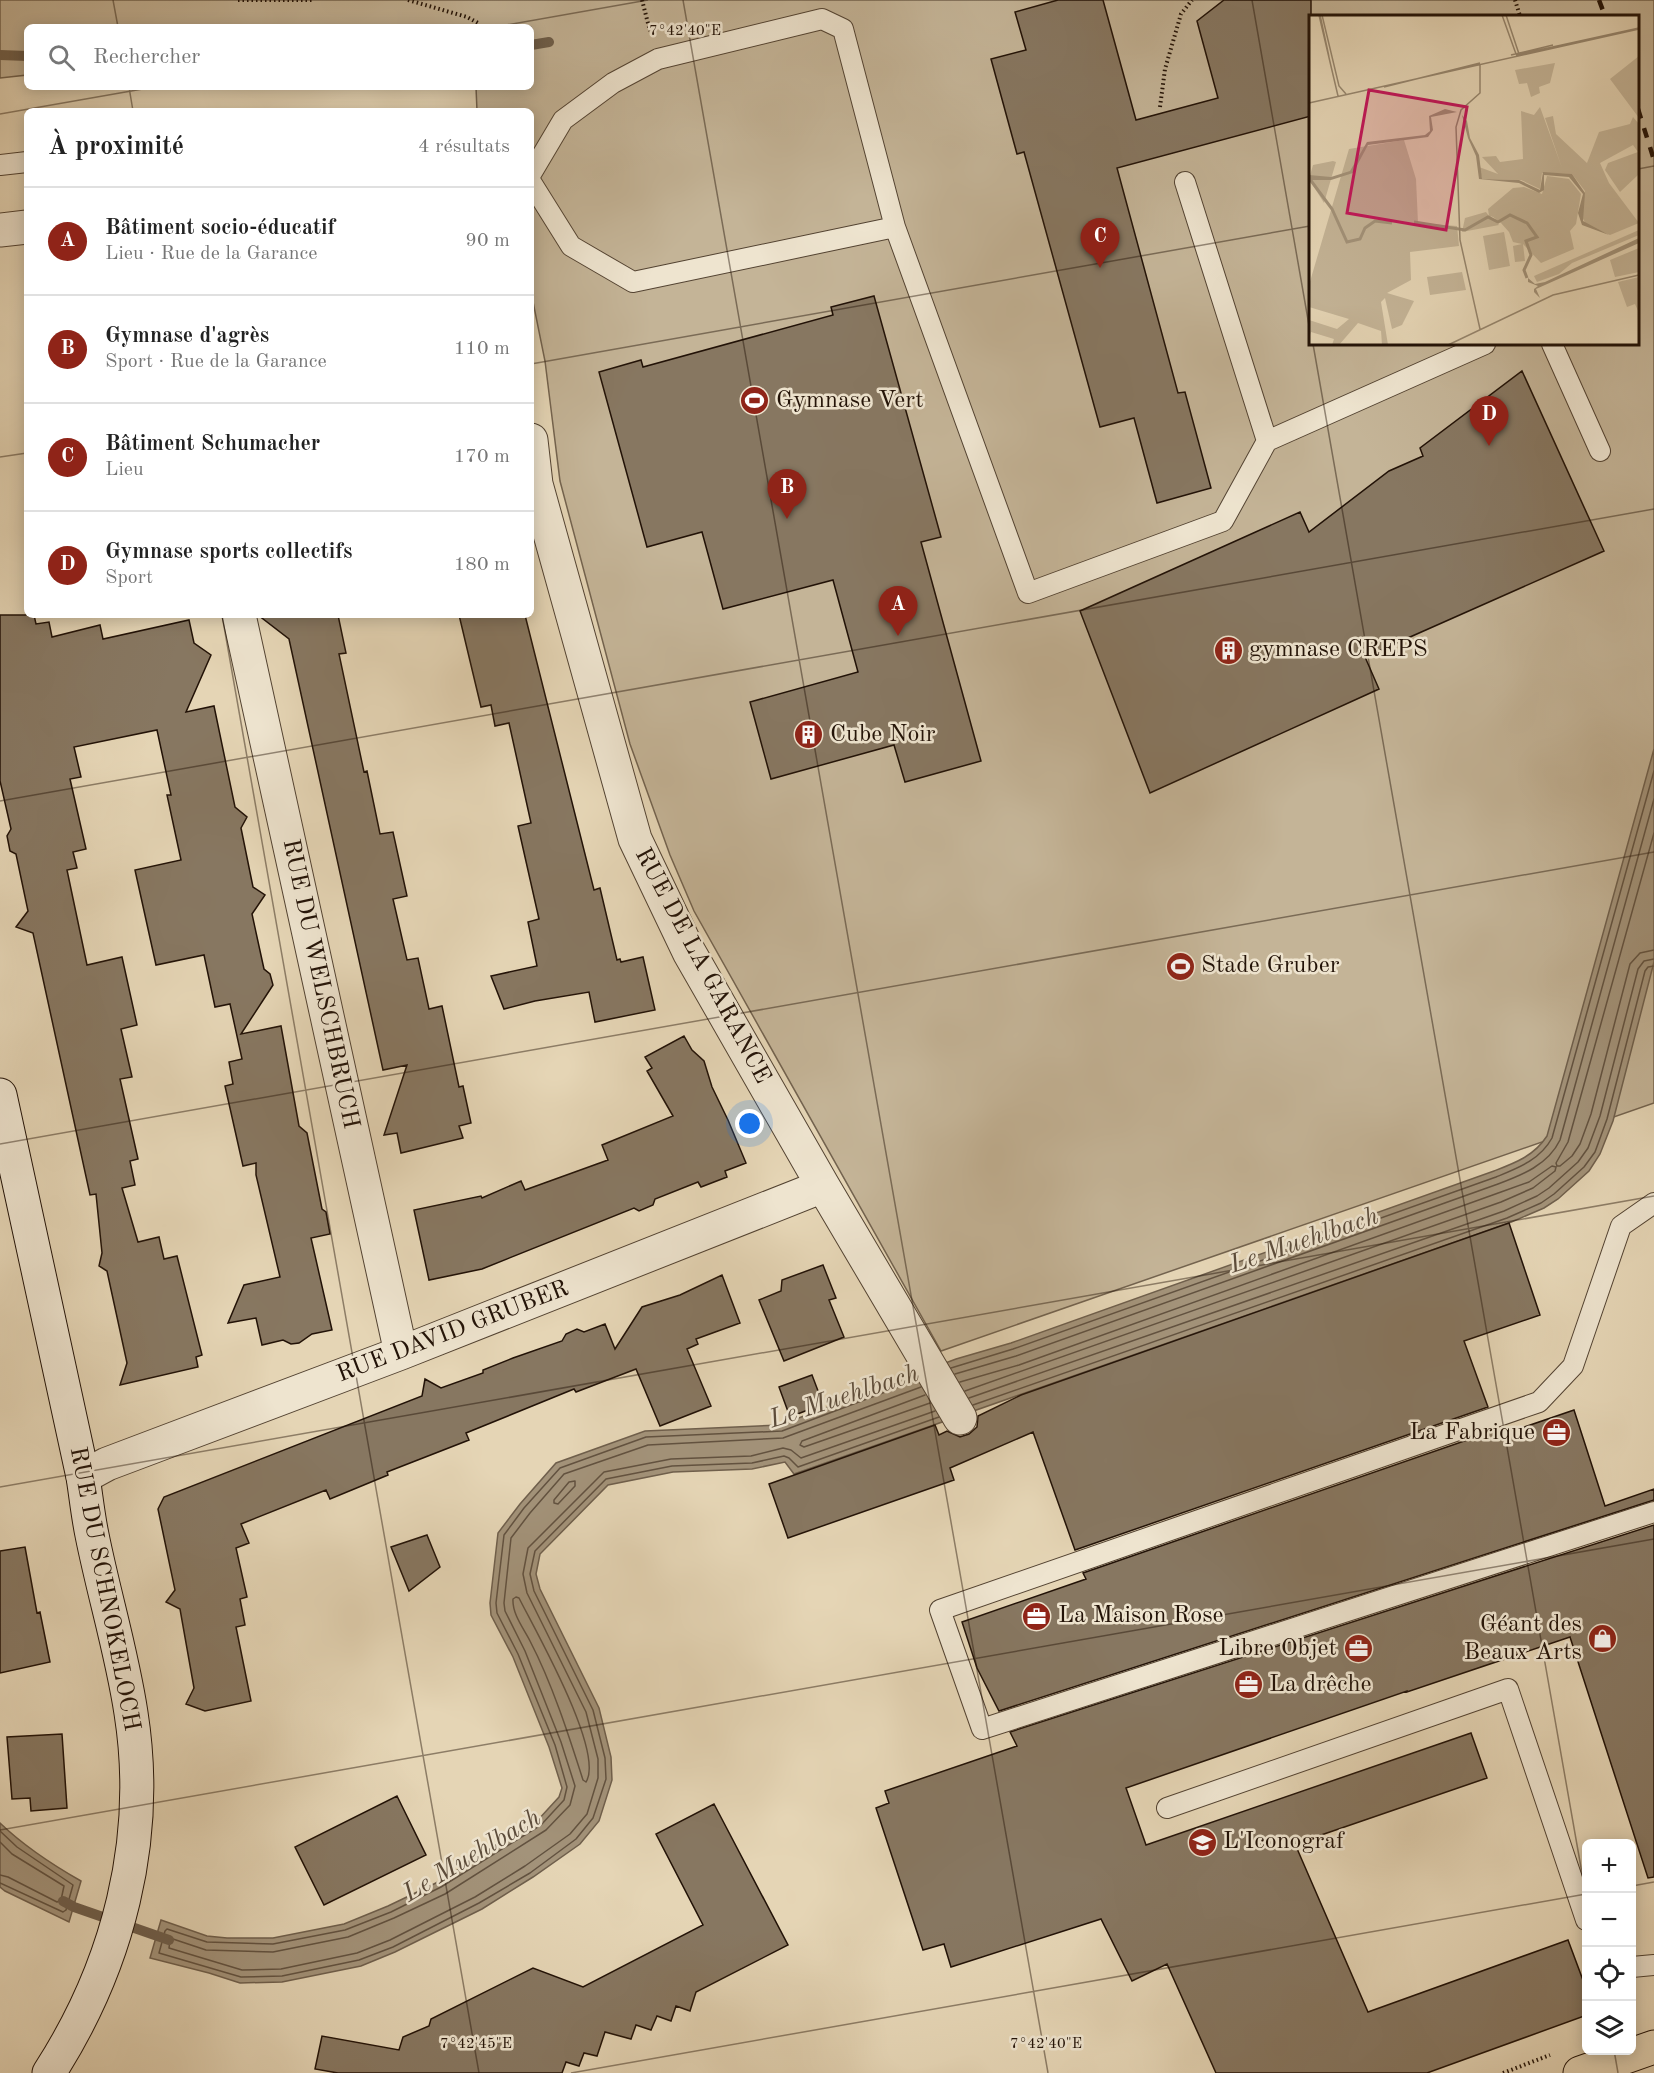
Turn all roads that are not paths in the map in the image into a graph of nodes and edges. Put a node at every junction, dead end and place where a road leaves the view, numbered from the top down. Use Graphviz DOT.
graph roads {
  1 [pos="24,162"];
  2 [pos="0,165"];
  3 [pos="534,169"];
  4 [pos="1185,182"];
  5 [pos="534,187"];
  6 [pos="24,227"];
  7 [pos="895,227"];
  8 [pos="0,230"];
  9 [pos="1483,345"];
  10 [pos="1552,345"];
  11 [pos="1267,441"];
  12 [pos="1600,451"];
  13 [pos="534,466"];
  14 [pos="240,618"];
  15 [pos="0,1095"];
  16 [pos="823,1186"];
  17 [pos="1654,1203"];
  18 [pos="401,1353"];
  19 [pos="960,1418"];
  20 [pos="83,1477"];
  21 [pos="1654,1512"];
  22 [pos="1167,1808"];
  23 [pos="1582,1905"];
  24 [pos="1654,1965"];
  25 [pos="1636,1967"];
  26 [pos="1641,2058"];
  27 [pos="49,2073"];
  28 [pos="1580,2073"];
  1 -- 2 [label="lane"];
  3 -- 7 [label="lane"];
  4 -- 11 [label="lane"];
  5 -- 7 [label="lane"];
  6 -- 8 [label="street"];
  7 -- 11 [label="lane"];
  9 -- 11 [label="lane"];
  10 -- 12 [label="lane"];
  13 -- 16 [label="street, RUE DE LA GARANCE"];
  14 -- 18 [label="street, RUE DU WELSCHBRUCH"];
  15 -- 20 [label="street, RUE DU SCHNOKELOCH"];
  16 -- 18 [label="street, RUE DAVID GRUBER"];
  16 -- 19 [label="street, RUE DE LA GARANCE"];
  17 -- 21 [label="lane"];
  18 -- 20 [label="street, RUE DAVID GRUBER"];
  20 -- 27 [label="street, RUE DU SCHNOKELOCH"];
  22 -- 23 [label="lane"];
  24 -- 25 [label="lane"];
  26 -- 28 [label="main road"];
}
